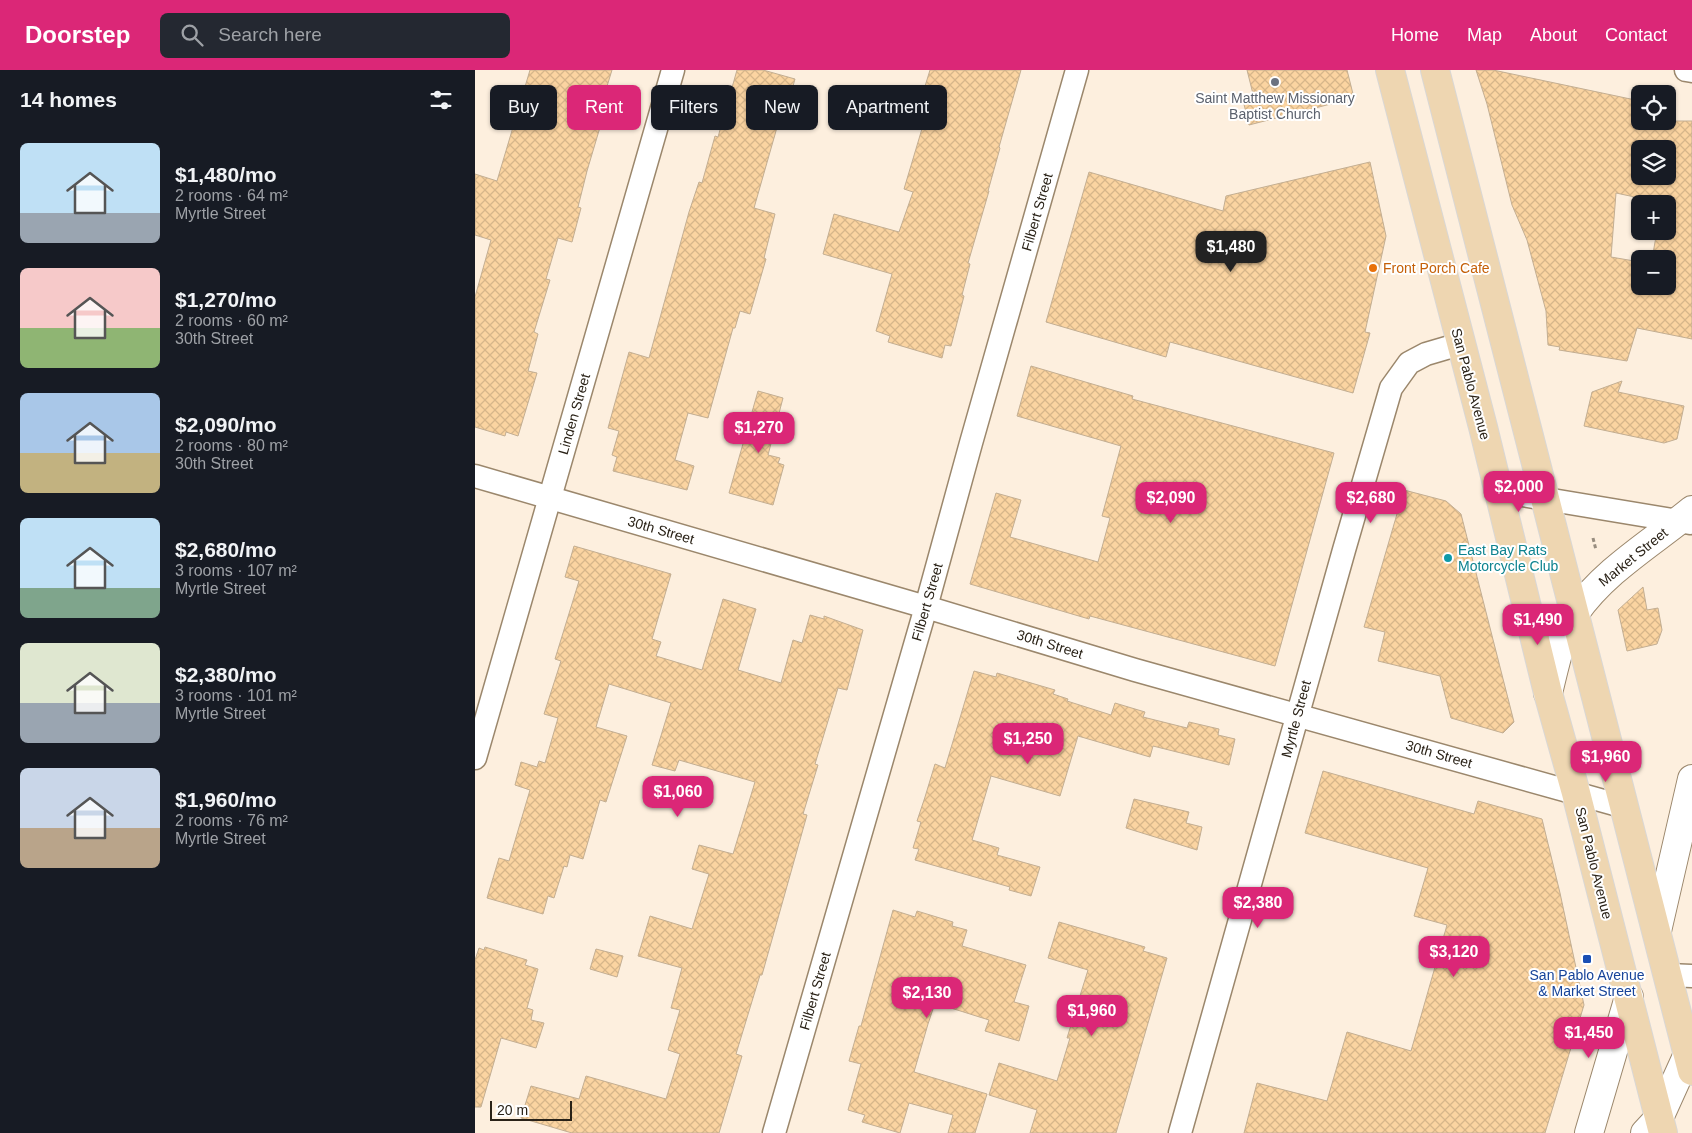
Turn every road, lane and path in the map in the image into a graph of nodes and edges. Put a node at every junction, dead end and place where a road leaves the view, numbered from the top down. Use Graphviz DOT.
graph roads {
  1 [pos="673,70"];
  2 [pos="1077,70"];
  3 [pos="1391,70"];
  4 [pos="1435,70"];
  5 [pos="1686,70"];
  6 [pos="1692,71"];
  7 [pos="1460,344"];
  8 [pos="475,476"];
  9 [pos="1498,491"];
  10 [pos="551,498"];
  11 [pos="1545,498"];
  12 [pos="1687,518"];
  13 [pos="1593,538"];
  14 [pos="1595,546"];
  15 [pos="926,607"];
  16 [pos="1574,614"];
  17 [pos="1548,692"];
  18 [pos="1297,715"];
  19 [pos="475,758"];
  20 [pos="1692,779"];
  21 [pos="1575,793"];
  22 [pos="1625,807"];
  23 [pos="1657,932"];
  24 [pos="1680,975"];
  25 [pos="1629,998"];
  26 [pos="1690,1063"];
  27 [pos="1656,1128"];
  28 [pos="774,1133"];
  29 [pos="1180,1133"];
  30 [pos="1589,1133"];
  1 -- 10 [label="street, Linden Street"];
  2 -- 15 [label="street, Filbert Street"];
  3 -- 7 [label="main road, San Pablo Avenue"];
  4 -- 11 [label="main road"];
  5 -- 6 [label="street"];
  7 -- 9 [label="main road, San Pablo Avenue"];
  7 -- 18 [label="street, Myrtle Street"];
  8 -- 10 [label="street, 30th Street"];
  9 -- 11 [label="street"];
  9 -- 17 [label="main road, San Pablo Avenue"];
  10 -- 15 [label="street, 30th Street"];
  10 -- 19 [label="street, Linden Street"];
  11 -- 12 [label="street"];
  11 -- 16 [label="main road"];
  12 -- 16 [label="street, Market Street"];
  13 -- 14 [label="path"];
  15 -- 18 [label="street, 30th Street"];
  15 -- 28 [label="street, Filbert Street"];
  16 -- 17 [label="street, Market Street"];
  16 -- 22 [label="main road"];
  17 -- 21 [label="main road, San Pablo Avenue"];
  18 -- 21 [label="street, 30th Street"];
  18 -- 29 [label="street, Myrtle Street"];
  20 -- 23 [label="street"];
  21 -- 22 [label="street, 30th Street"];
  21 -- 25 [label="main road, San Pablo Avenue"];
  22 -- 23 [label="main road"];
  23 -- 24 [label="main road"];
  24 -- 26 [label="main road"];
  25 -- 27 [label="main road, San Pablo Avenue"];
  25 -- 30 [label="street"];
  26 -- 27 [label="street"];
}
